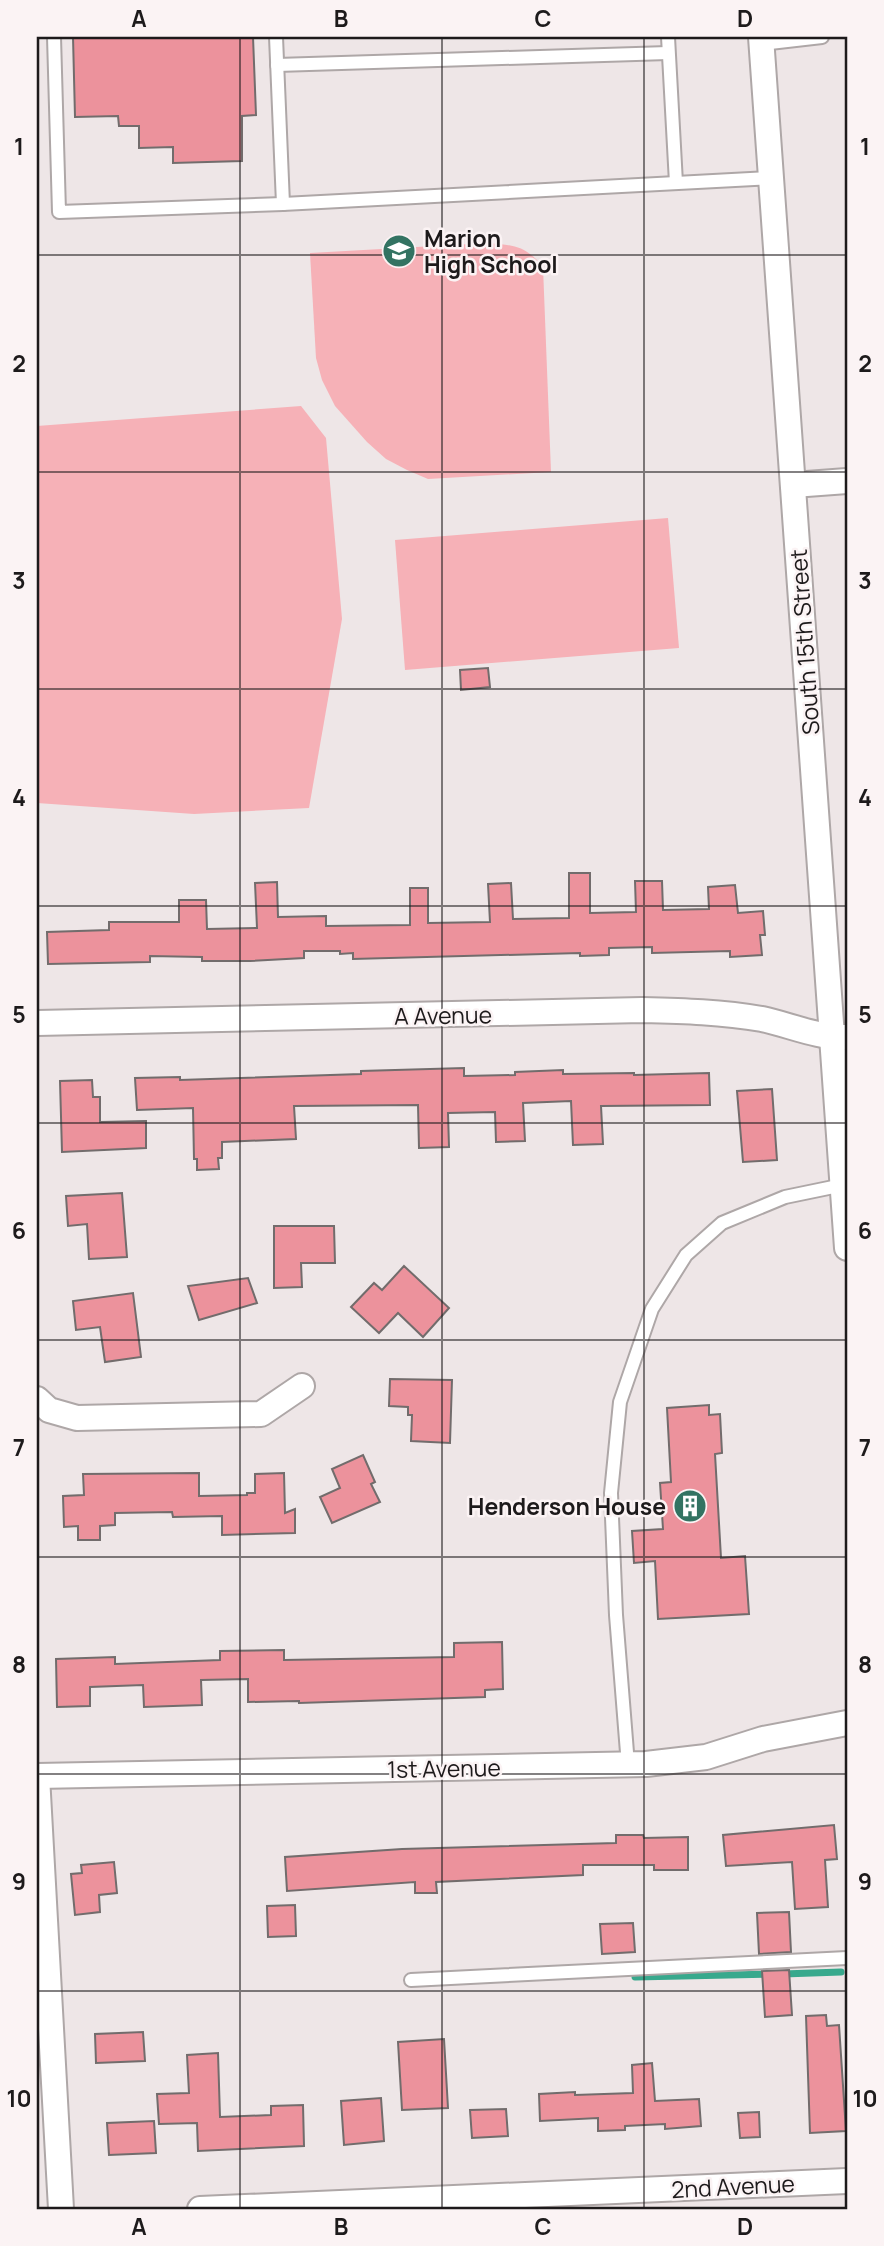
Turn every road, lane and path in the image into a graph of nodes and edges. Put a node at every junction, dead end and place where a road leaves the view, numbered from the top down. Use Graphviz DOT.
graph roads {
  1 [pos="54,37"];
  2 [pos="276,37"];
  3 [pos="668,37"];
  4 [pos="822,37"];
  5 [pos="761,40"];
  6 [pos="668,53"];
  7 [pos="277,65"];
  8 [pos="771,178"];
  9 [pos="676,183"];
  10 [pos="283,204"];
  11 [pos="847,481"];
  12 [pos="793,485"];
  13 [pos="37,1023"];
  14 [pos="840,1038"];
  15 [pos="843,1185"];
  16 [pos="847,1248"];
  17 [pos="302,1386"];
  18 [pos="43,1404"];
  19 [pos="847,1723"];
  20 [pos="628,1765"];
  21 [pos="37,1776"];
  22 [pos="847,1958"];
  23 [pos="411,1980"];
  24 [pos="847,2181"];
  25 [pos="61,2209"];
  26 [pos="200,2209"];
  1 -- 10 [label="lane"];
  2 -- 7 [label="lane"];
  3 -- 6 [label="lane"];
  4 -- 5 [label="lane"];
  5 -- 8 [label="street, South 15th Street"];
  6 -- 7 [label="lane"];
  6 -- 9 [label="lane"];
  7 -- 10 [label="lane"];
  8 -- 9 [label="lane"];
  8 -- 12 [label="street, South 15th Street"];
  9 -- 10 [label="lane"];
  11 -- 12 [label="street"];
  12 -- 14 [label="street, South 15th Street"];
  13 -- 14 [label="street, A Avenue"];
  14 -- 15 [label="street, South 15th Street"];
  15 -- 16 [label="street, South 15th Street"];
  15 -- 20 [label="lane"];
  17 -- 18 [label="street"];
  19 -- 20 [label="street, 1st Avenue"];
  20 -- 21 [label="street, 1st Avenue"];
  21 -- 25 [label="street"];
  22 -- 23 [label="lane"];
  24 -- 26 [label="street, 2nd Avenue"];
}
